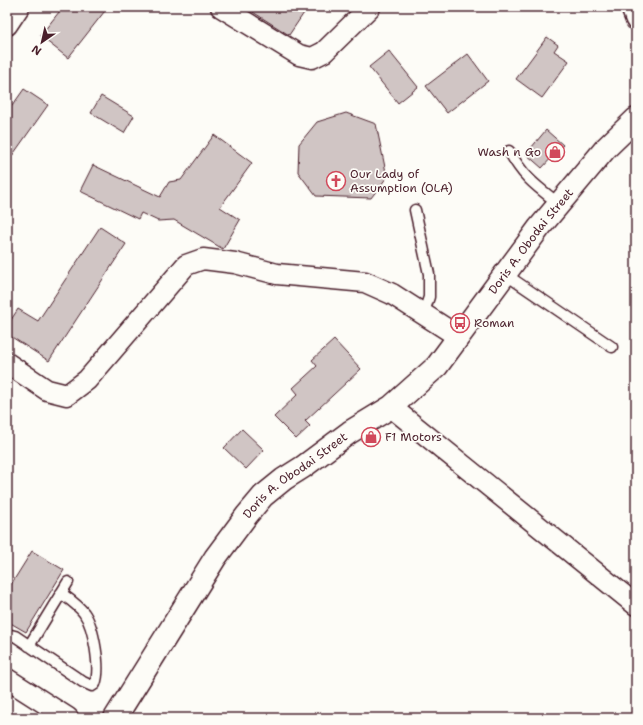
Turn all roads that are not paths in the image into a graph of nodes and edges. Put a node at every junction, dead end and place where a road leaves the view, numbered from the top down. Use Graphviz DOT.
graph roads {
  1 [pos="19,7"];
  2 [pos="221,7"];
  3 [pos="370,7"];
  4 [pos="631,7"];
  5 [pos="636,20"];
  6 [pos="7,25"];
  7 [pos="636,119"];
  8 [pos="509,151"];
  9 [pos="559,204"];
  10 [pos="415,210"];
  11 [pos="504,274"];
  12 [pos="423,315"];
  13 [pos="459,337"];
  14 [pos="612,347"];
  15 [pos="7,363"];
  16 [pos="391,408"];
  17 [pos="68,582"];
  18 [pos="61,593"];
  19 [pos="635,600"];
  20 [pos="7,639"];
  21 [pos="28,646"];
  22 [pos="7,679"];
  23 [pos="68,718"];
  24 [pos="115,718"];
  1 -- 6 [label="street"];
  2 -- 3 [label="street"];
  4 -- 5 [label="street"];
  7 -- 9 [label="street, Doris A. Obodai Street"];
  8 -- 9 [label="lane"];
  9 -- 11 [label="street, Doris A. Obodai Street"];
  10 -- 12 [label="lane"];
  11 -- 13 [label="street, Doris A. Obodai Street"];
  11 -- 14 [label="lane"];
  12 -- 13 [label="street"];
  12 -- 15 [label="street"];
  13 -- 16 [label="street, Doris A. Obodai Street"];
  16 -- 19 [label="street"];
  16 -- 24 [label="street, Doris A. Obodai Street"];
  17 -- 18 [label="lane"];
  18 -- 21 [label="lane"];
  18 -- 21 [label="lane"];
  20 -- 21 [label="lane"];
  22 -- 23 [label="street"];
}
